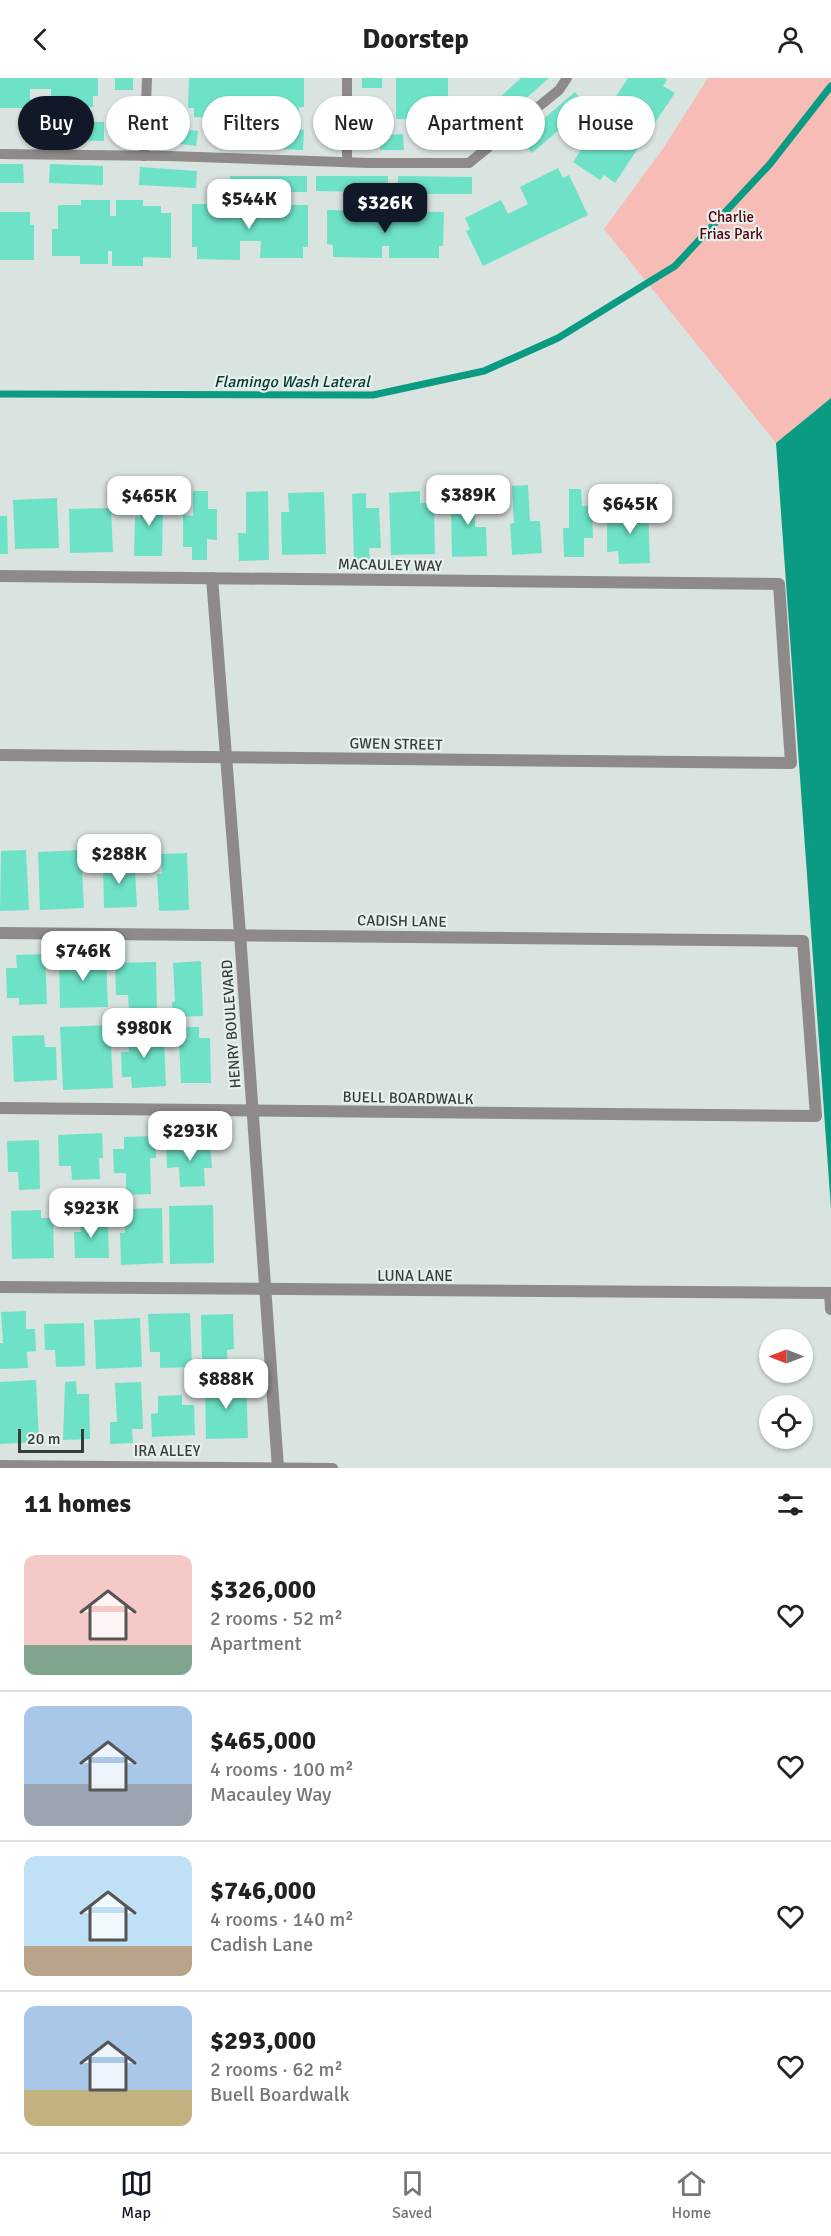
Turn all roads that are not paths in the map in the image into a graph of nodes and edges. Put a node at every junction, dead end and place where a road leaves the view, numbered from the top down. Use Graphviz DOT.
graph roads {
  1 [pos="147,78"];
  2 [pos="347,78"];
  3 [pos="567,78"];
  4 [pos="0,154"];
  5 [pos="144,156"];
  6 [pos="346,162"];
  7 [pos="0,576"];
  8 [pos="212,578"];
  9 [pos="0,755"];
  10 [pos="225,757"];
  11 [pos="791,764"];
  12 [pos="0,933"];
  13 [pos="240,934"];
  14 [pos="0,1108"];
  15 [pos="251,1111"];
  16 [pos="816,1116"];
  17 [pos="0,1287"];
  18 [pos="265,1290"];
  19 [pos="830,1293"];
  20 [pos="831,1309"];
  21 [pos="0,1465"];
  22 [pos="278,1468"];
  23 [pos="333,1468"];
  1 -- 5 [label="lane"];
  2 -- 6 [label="lane"];
  3 -- 6 [label="lane"];
  4 -- 5 [label="lane"];
  5 -- 6 [label="lane"];
  7 -- 8 [label="street, MACAULEY WAY"];
  8 -- 10 [label="street, HENRY BOULEVARD"];
  8 -- 11 [label="street, MACAULEY WAY"];
  9 -- 10 [label="street, GWEN STREET"];
  10 -- 11 [label="street, GWEN STREET"];
  10 -- 13 [label="street, HENRY BOULEVARD"];
  12 -- 13 [label="street, CADISH LANE"];
  13 -- 15 [label="street, HENRY BOULEVARD"];
  13 -- 16 [label="street, CADISH LANE"];
  14 -- 15 [label="street, BUELL BOARDWALK"];
  15 -- 16 [label="street, BUELL BOARDWALK"];
  15 -- 18 [label="street, HENRY BOULEVARD"];
  17 -- 18 [label="street, LUNA LANE"];
  18 -- 19 [label="street, LUNA LANE"];
  18 -- 22 [label="street, HENRY BOULEVARD"];
  19 -- 20 [label="street"];
  21 -- 22 [label="lane, IRA ALLEY"];
  22 -- 23 [label="lane, IRA ALLEY"];
}
